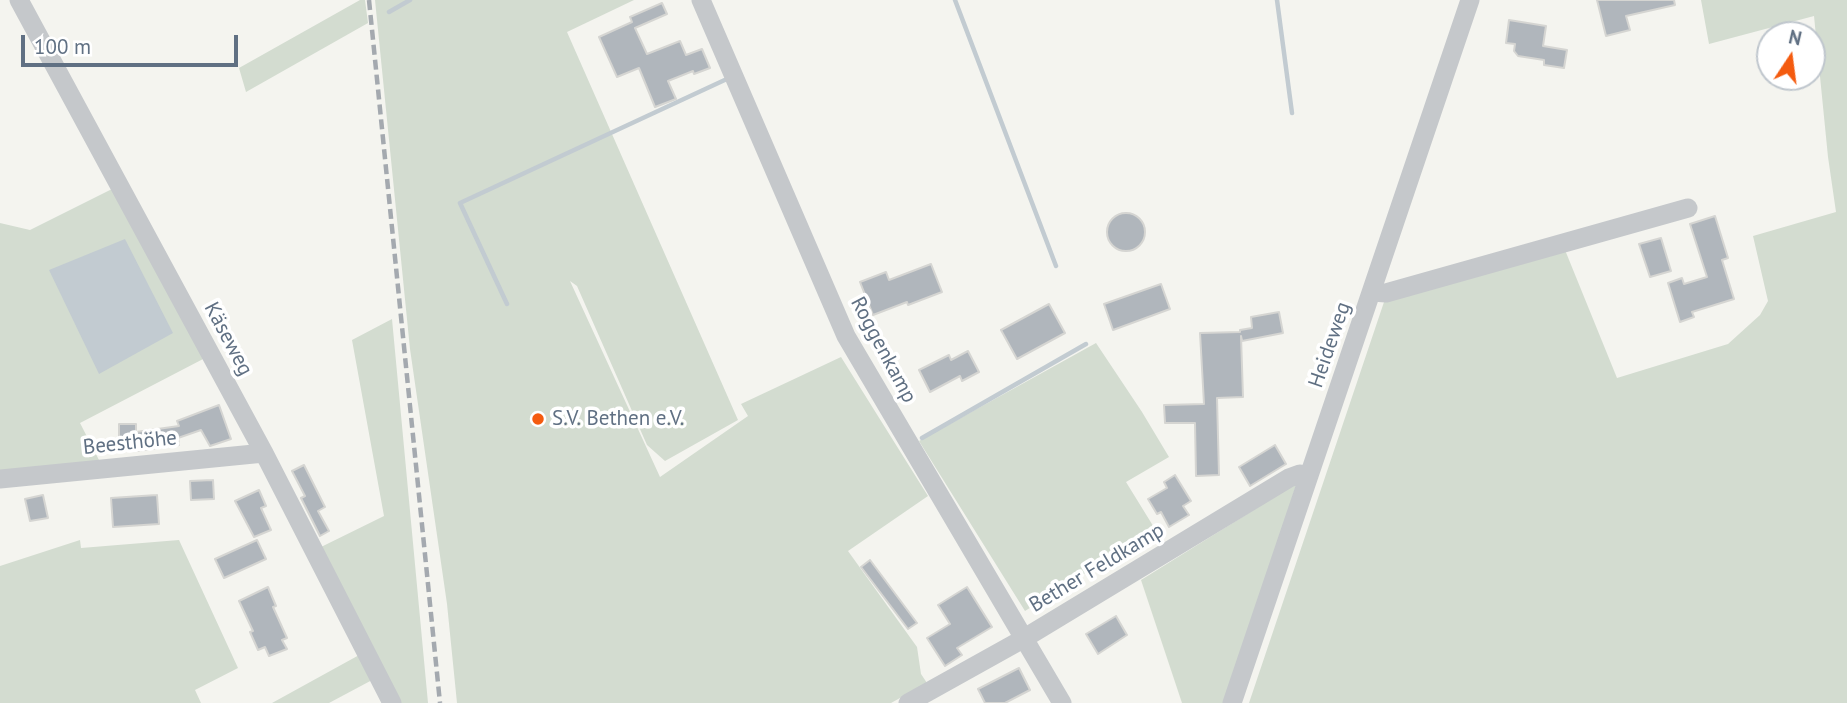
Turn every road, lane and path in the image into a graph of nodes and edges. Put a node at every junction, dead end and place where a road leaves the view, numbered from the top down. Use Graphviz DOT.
graph roads {
  1 [pos="19,0"];
  2 [pos="701,0"];
  3 [pos="1470,0"];
  4 [pos="1688,208"];
  5 [pos="1372,292"];
  6 [pos="264,453"];
  7 [pos="1309,476"];
  8 [pos="0,479"];
  9 [pos="1023,639"];
  10 [pos="392,703"];
  11 [pos="908,703"];
  12 [pos="1062,703"];
  13 [pos="1232,703"];
  1 -- 6 [label="street, Käseweg"];
  2 -- 9 [label="street, Roggenkamp"];
  3 -- 5 [label="street, Heideweg"];
  4 -- 5 [label="street"];
  5 -- 7 [label="street, Heideweg"];
  6 -- 8 [label="street, Beesthöhe"];
  6 -- 10 [label="street, Käseweg"];
  7 -- 9 [label="street, Bether Feldkamp"];
  7 -- 13 [label="street, Heideweg"];
  9 -- 11 [label="street, Bether Feldkamp"];
  9 -- 12 [label="street, Roggenkamp"];
}
